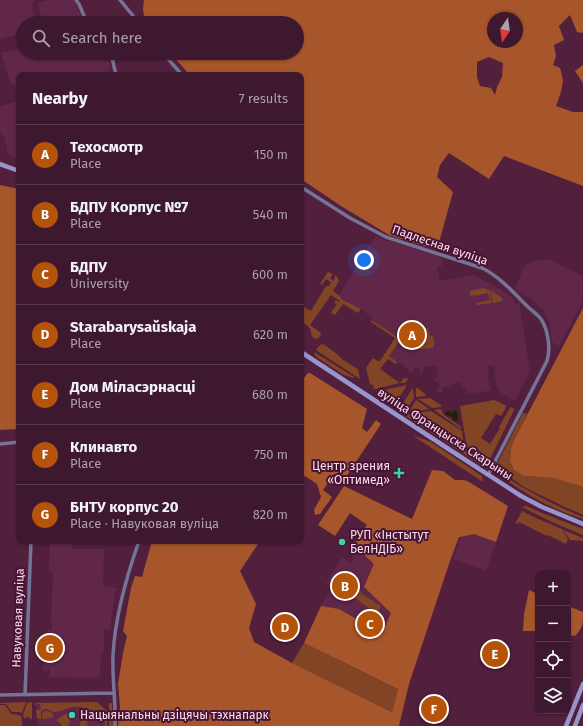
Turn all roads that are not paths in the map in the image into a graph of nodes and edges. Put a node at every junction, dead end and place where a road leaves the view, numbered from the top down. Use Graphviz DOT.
graph roads {
  1 [pos="76,0"];
  2 [pos="120,0"];
  3 [pos="84,16"];
  4 [pos="133,16"];
  5 [pos="113,60"];
  6 [pos="169,60"];
  7 [pos="115,72"];
  8 [pos="179,72"];
  9 [pos="0,164"];
  10 [pos="16,170"];
  11 [pos="304,189"];
  12 [pos="304,354"];
  13 [pos="16,442"];
  14 [pos="0,444"];
  15 [pos="488,475"];
  16 [pos="583,524"];
  17 [pos="31,544"];
  18 [pos="138,544"];
  19 [pos="583,684"];
  20 [pos="114,693"];
  21 [pos="0,695"];
  22 [pos="25,695"];
  23 [pos="583,705"];
  24 [pos="115,726"];
  25 [pos="566,726"];
  26 [pos="575,726"];
  1 -- 3 [label="street"];
  2 -- 4 [label="street"];
  5 -- 7 [label="street"];
  6 -- 8 [label="street"];
  9 -- 10 [label="main road"];
  11 -- 15 [label="street, Падлесная вуліца"];
  12 -- 15 [label="main road, вуліца Францыска Скарыны"];
  13 -- 14 [label="street"];
  15 -- 16 [label="main road, вуліца Францыска Скарыны"];
  17 -- 22 [label="street, Навуковая вуліца"];
  18 -- 20 [label="street"];
  19 -- 25 [label="main road"];
  20 -- 22 [label="street"];
  20 -- 24 [label="street"];
  21 -- 22 [label="street"];
  23 -- 26 [label="main road"];
}
